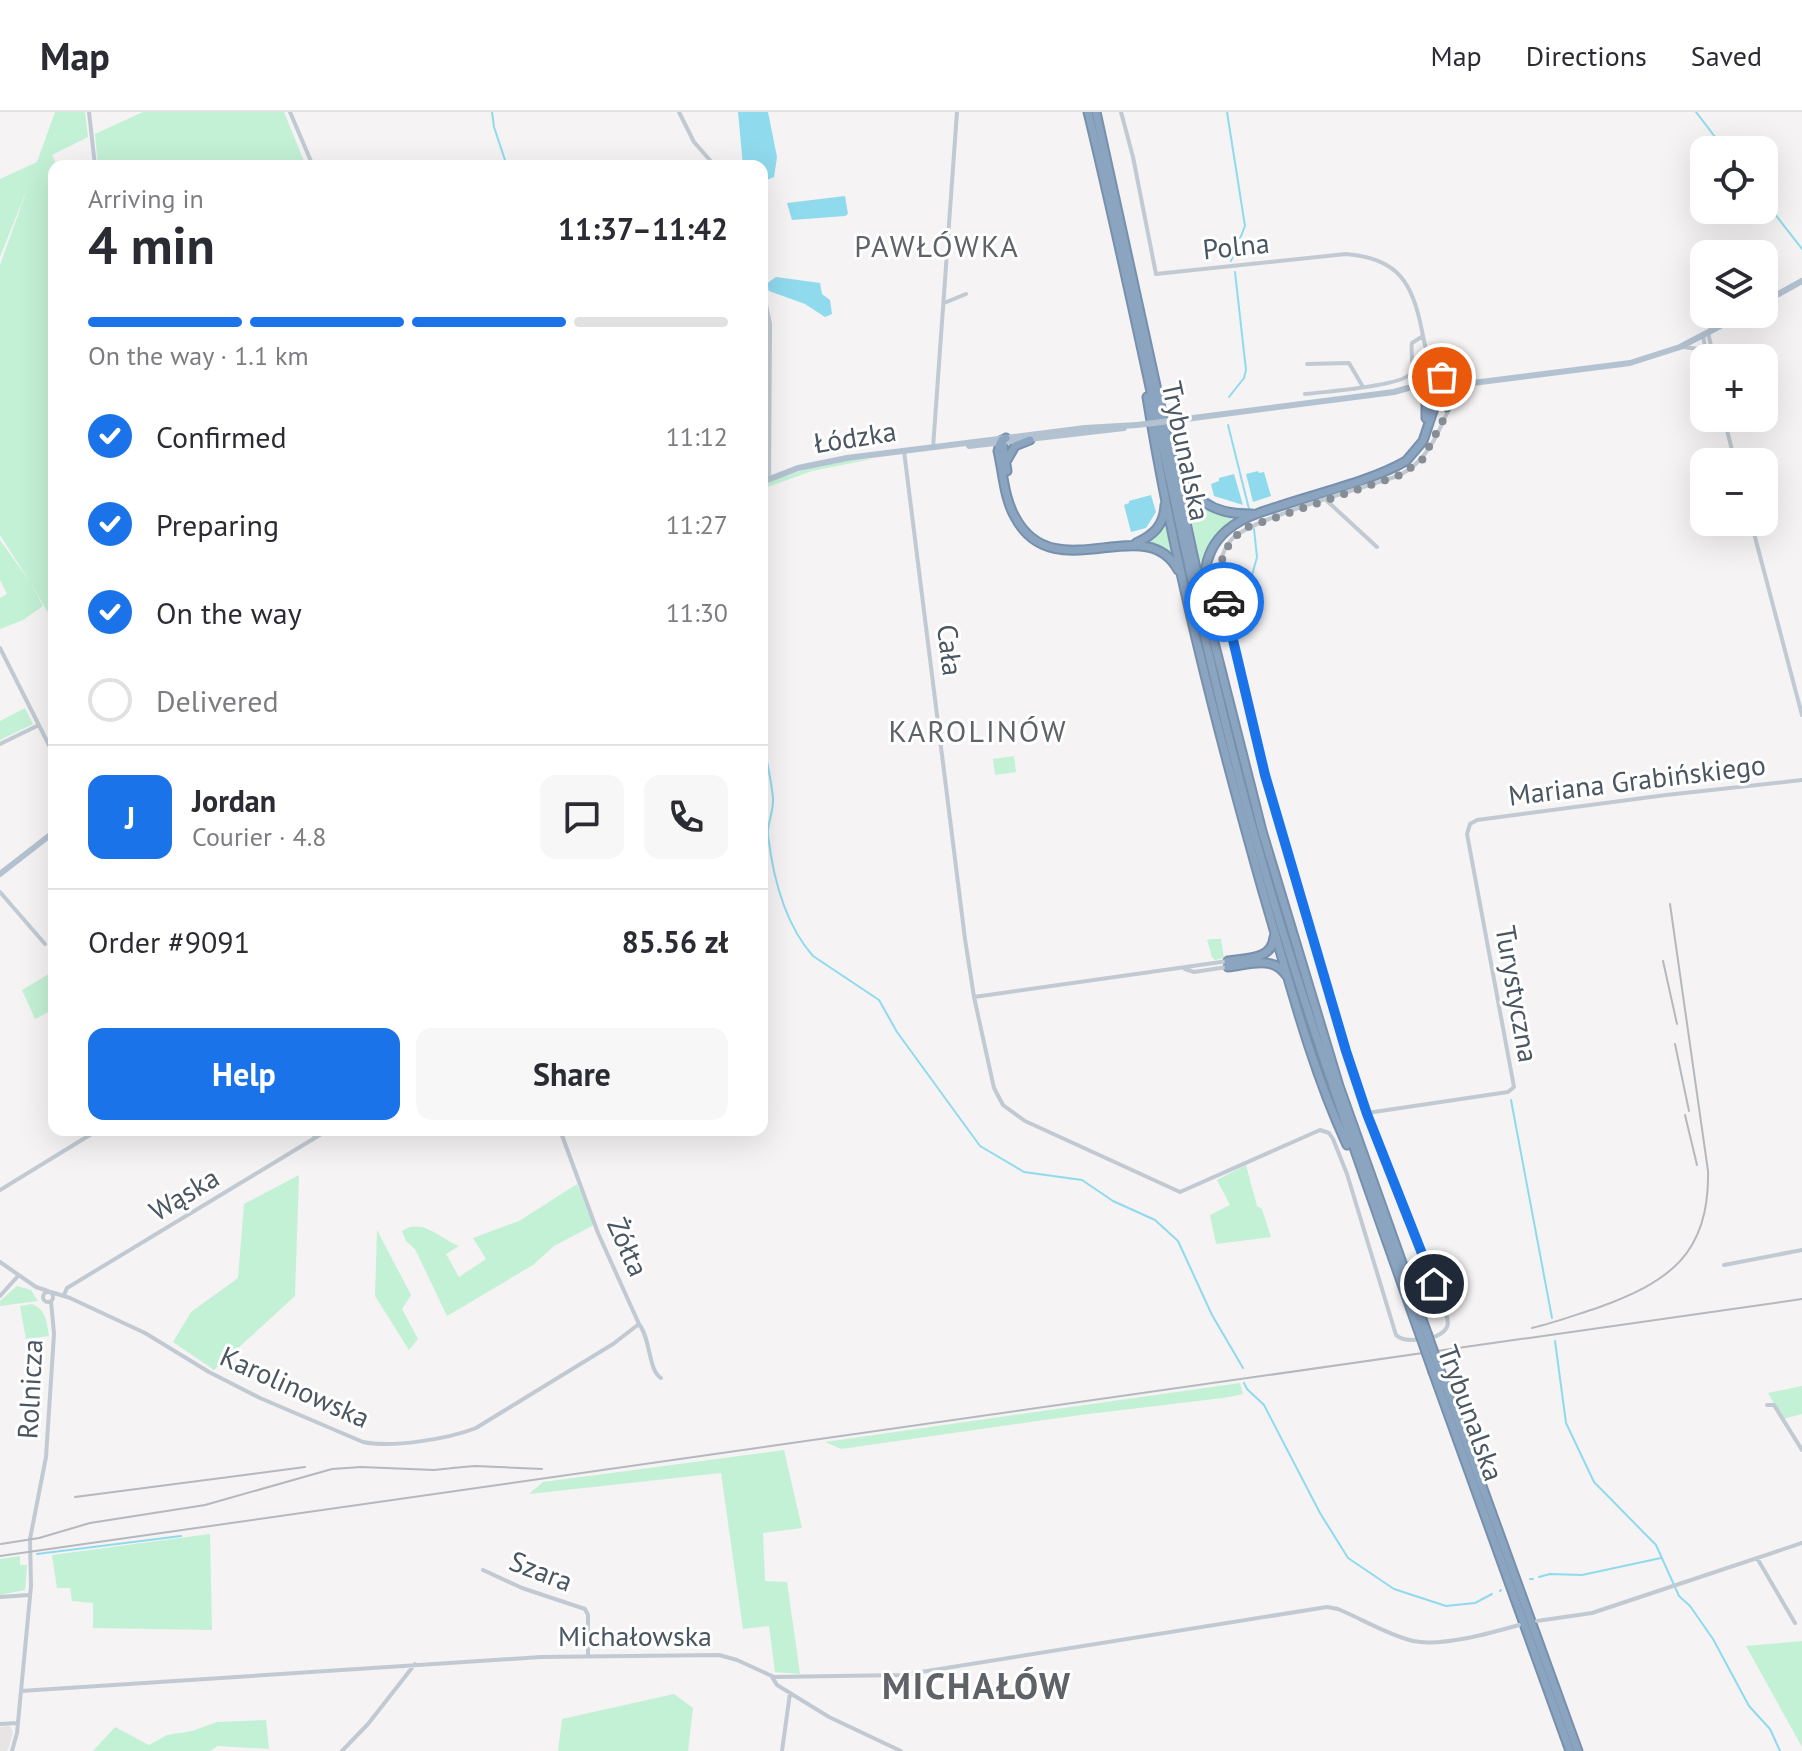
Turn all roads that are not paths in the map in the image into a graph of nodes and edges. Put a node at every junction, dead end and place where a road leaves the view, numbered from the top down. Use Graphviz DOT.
graph roads {
  1 [pos="89,112"];
  2 [pos="290,112"];
  3 [pos="679,112"];
  4 [pos="957,112"];
  5 [pos="1088,112"];
  6 [pos="1096,112"];
  7 [pos="1121,112"];
  8 [pos="94,160"];
  9 [pos="310,160"];
  10 [pos="710,160"];
  11 [pos="1802,281"];
  12 [pos="966,294"];
  13 [pos="1778,294"];
  14 [pos="944,303"];
  15 [pos="768,310"];
  16 [pos="1718,328"];
  17 [pos="1705,335"];
  18 [pos="1423,336"];
  19 [pos="1706,344"];
  20 [pos="1709,344"];
  21 [pos="1680,347"];
  22 [pos="1690,348"];
  23 [pos="1427,351"];
  24 [pos="1143,359"];
  25 [pos="1307,364"];
  26 [pos="1436,374"];
  27 [pos="1427,375"];
  28 [pos="1446,382"];
  29 [pos="768,383"];
  30 [pos="1465,384"];
  31 [pos="1363,387"];
  32 [pos="1419,389"];
  33 [pos="1305,394"];
  34 [pos="1442,397"];
  35 [pos="1426,400"];
  36 [pos="1137,425"];
  37 [pos="1165,427"];
  38 [pos="1426,428"];
  39 [pos="1002,440"];
  40 [pos="1030,440"];
  41 [pos="957,445"];
  42 [pos="987,445"];
  43 [pos="933,448"];
  44 [pos="904,451"];
  45 [pos="999,455"];
  46 [pos="1006,462"];
  47 [pos="768,479"];
  48 [pos="1165,494"];
  49 [pos="1326,500"];
  50 [pos="1254,514"];
  51 [pos="1755,536"];
  52 [pos="1041,543"];
  53 [pos="1131,546"];
  54 [pos="1377,547"];
  55 [pos="1188,599"];
  56 [pos="1208,619"];
  57 [pos="0,648"];
  58 [pos="1802,715"];
  59 [pos="39,725"];
  60 [pos="48,743"];
  61 [pos="0,744"];
  62 [pos="1802,780"];
  63 [pos="1477,820"];
  64 [pos="48,837"];
  65 [pos="0,874"];
  66 [pos="0,892"];
  67 [pos="1274,927"];
  68 [pos="45,944"];
  69 [pos="1228,964"];
  70 [pos="1291,984"];
  71 [pos="974,997"];
  72 [pos="1367,1114"];
  73 [pos="88,1136"];
  74 [pos="318,1136"];
  75 [pos="562,1136"];
  76 [pos="315,1138"];
  77 [pos="1363,1179"];
  78 [pos="0,1190"];
  79 [pos="1802,1250"];
  80 [pos="0,1262"];
  81 [pos="1724,1265"];
  82 [pos="18,1276"];
  83 [pos="36,1287"];
  84 [pos="49,1292"];
  85 [pos="64,1295"];
  86 [pos="0,1296"];
  87 [pos="48,1300"];
  88 [pos="639,1324"];
  89 [pos="1423,1334"];
  90 [pos="1436,1371"];
  91 [pos="661,1378"];
  92 [pos="1767,1405"];
  93 [pos="1802,1450"];
  94 [pos="1802,1543"];
  95 [pos="1757,1558"];
  96 [pos="483,1570"];
  97 [pos="30,1595"];
  98 [pos="0,1597"];
  99 [pos="1537,1621"];
  100 [pos="1795,1623"];
  101 [pos="1519,1625"];
  102 [pos="588,1656"];
  103 [pos="415,1664"];
  104 [pos="772,1677"];
  105 [pos="21,1691"];
  106 [pos="790,1693"];
  107 [pos="18,1723"];
  108 [pos="0,1724"];
  109 [pos="12,1751"];
  110 [pos="342,1751"];
  111 [pos="782,1751"];
  112 [pos="901,1751"];
  113 [pos="1570,1751"];
  114 [pos="1578,1751"];
  1 -- 8 [label="street"];
  2 -- 9 [label="street"];
  3 -- 10 [label="street"];
  4 -- 14 [label="street"];
  5 -- 24 [label="highway, Trybunalska"];
  6 -- 37 [label="highway, Trybunalska"];
  7 -- 18 [label="street, Polna"];
  11 -- 13 [label="main road"];
  12 -- 14 [label="street"];
  14 -- 43 [label="street"];
  15 -- 29 [label="street"];
  16 -- 17 [label="main road"];
  17 -- 19 [label="street"];
  17 -- 20 [label="street"];
  17 -- 21 [label="main road"];
  18 -- 23 [label="street, Polna"];
  18 -- 31 [label="street"];
  21 -- 22 [label="street"];
  21 -- 30 [label="main road"];
  23 -- 26 [label="street, Polna"];
  23 -- 27 [label="street, Polna"];
  24 -- 48 [label="highway"];
  24 -- 77 [label="highway, Trybunalska"];
  25 -- 31 [label="street"];
  26 -- 27 [label="main road"];
  26 -- 28 [label="main road"];
  27 -- 32 [label="main road"];
  28 -- 30 [label="main road"];
  28 -- 34 [label="main road"];
  30 -- 34 [label="main road"];
  31 -- 33 [label="street"];
  32 -- 35 [label="main road"];
  32 -- 36 [label="main road, Łódzka, bridge"];
  34 -- 35 [label="main road"];
  34 -- 38 [label="highway"];
  34 -- 49 [label="street"];
  35 -- 38 [label="highway"];
  36 -- 39 [label="main road, Łódzka"];
  36 -- 40 [label="main road, Łódzka"];
  37 -- 50 [label="highway"];
  37 -- 56 [label="highway, Trybunalska"];
  38 -- 50 [label="highway"];
  39 -- 40 [label="main road, Łódzka"];
  39 -- 41 [label="main road, Łódzka"];
  39 -- 42 [label="main road, Łódzka"];
  39 -- 45 [label="highway"];
  39 -- 46 [label="highway"];
  40 -- 46 [label="highway"];
  41 -- 42 [label="main road, Łódzka"];
  41 -- 43 [label="main road, Łódzka"];
  42 -- 45 [label="highway"];
  43 -- 44 [label="main road, Łódzka"];
  44 -- 47 [label="main road, Łódzka"];
  44 -- 71 [label="street, Cała"];
  45 -- 52 [label="highway"];
  46 -- 52 [label="highway"];
  48 -- 53 [label="highway"];
  48 -- 55 [label="highway"];
  49 -- 54 [label="street"];
  49 -- 72 [label="street"];
  50 -- 56 [label="highway"];
  51 -- 58 [label="street"];
  52 -- 53 [label="highway"];
  53 -- 55 [label="highway"];
  55 -- 67 [label="highway"];
  56 -- 89 [label="highway, Trybunalska"];
  57 -- 59 [label="street"];
  59 -- 60 [label="street"];
  59 -- 61 [label="street"];
  62 -- 63 [label="street, Mariana Grabińskiego"];
  63 -- 72 [label="street, Turystyczna"];
  64 -- 65 [label="main road"];
  66 -- 68 [label="street"];
  67 -- 69 [label="highway"];
  67 -- 70 [label="highway"];
  69 -- 70 [label="highway"];
  69 -- 71 [label="street"];
  70 -- 77 [label="highway"];
  71 -- 72 [label="street, Cała"];
  73 -- 78 [label="street"];
  74 -- 76 [label="street, Wąska"];
  75 -- 88 [label="street, Żółta"];
  76 -- 85 [label="street, Wąska"];
  77 -- 89 [label="highway, Trybunalska"];
  79 -- 81 [label="street"];
  80 -- 82 [label="street, Karolinowska"];
  82 -- 83 [label="street, Karolinowska"];
  82 -- 86 [label="street"];
  83 -- 84 [label="street, Karolinowska"];
  83 -- 87 [label="street, Karolinowska"];
  84 -- 85 [label="street, Karolinowska"];
  84 -- 87 [label="street, Rolnicza"];
  84 -- 87 [label="street"];
  85 -- 87 [label="street"];
  85 -- 88 [label="street, Karolinowska"];
  87 -- 97 [label="street, Rolnicza"];
  88 -- 91 [label="street, Żółta"];
  89 -- 90 [label="highway, Trybunalska, bridge"];
  90 -- 113 [label="highway, Trybunalska"];
  90 -- 114 [label="highway, Trybunalska"];
  92 -- 93 [label="street"];
  94 -- 95 [label="street"];
  95 -- 99 [label="street"];
  95 -- 100 [label="street"];
  96 -- 102 [label="street, Szara"];
  97 -- 98 [label="street"];
  97 -- 105 [label="street, Rolnicza"];
  101 -- 104 [label="street, Michałowska"];
  102 -- 103 [label="street, Michałowska"];
  102 -- 104 [label="street, Michałowska"];
  103 -- 105 [label="street, Michałowska"];
  103 -- 110 [label="street"];
  104 -- 106 [label="street"];
  105 -- 107 [label="street, Rolnicza"];
  106 -- 111 [label="street"];
  106 -- 112 [label="street"];
  107 -- 108 [label="street"];
  107 -- 109 [label="street, Rolnicza"];
}
